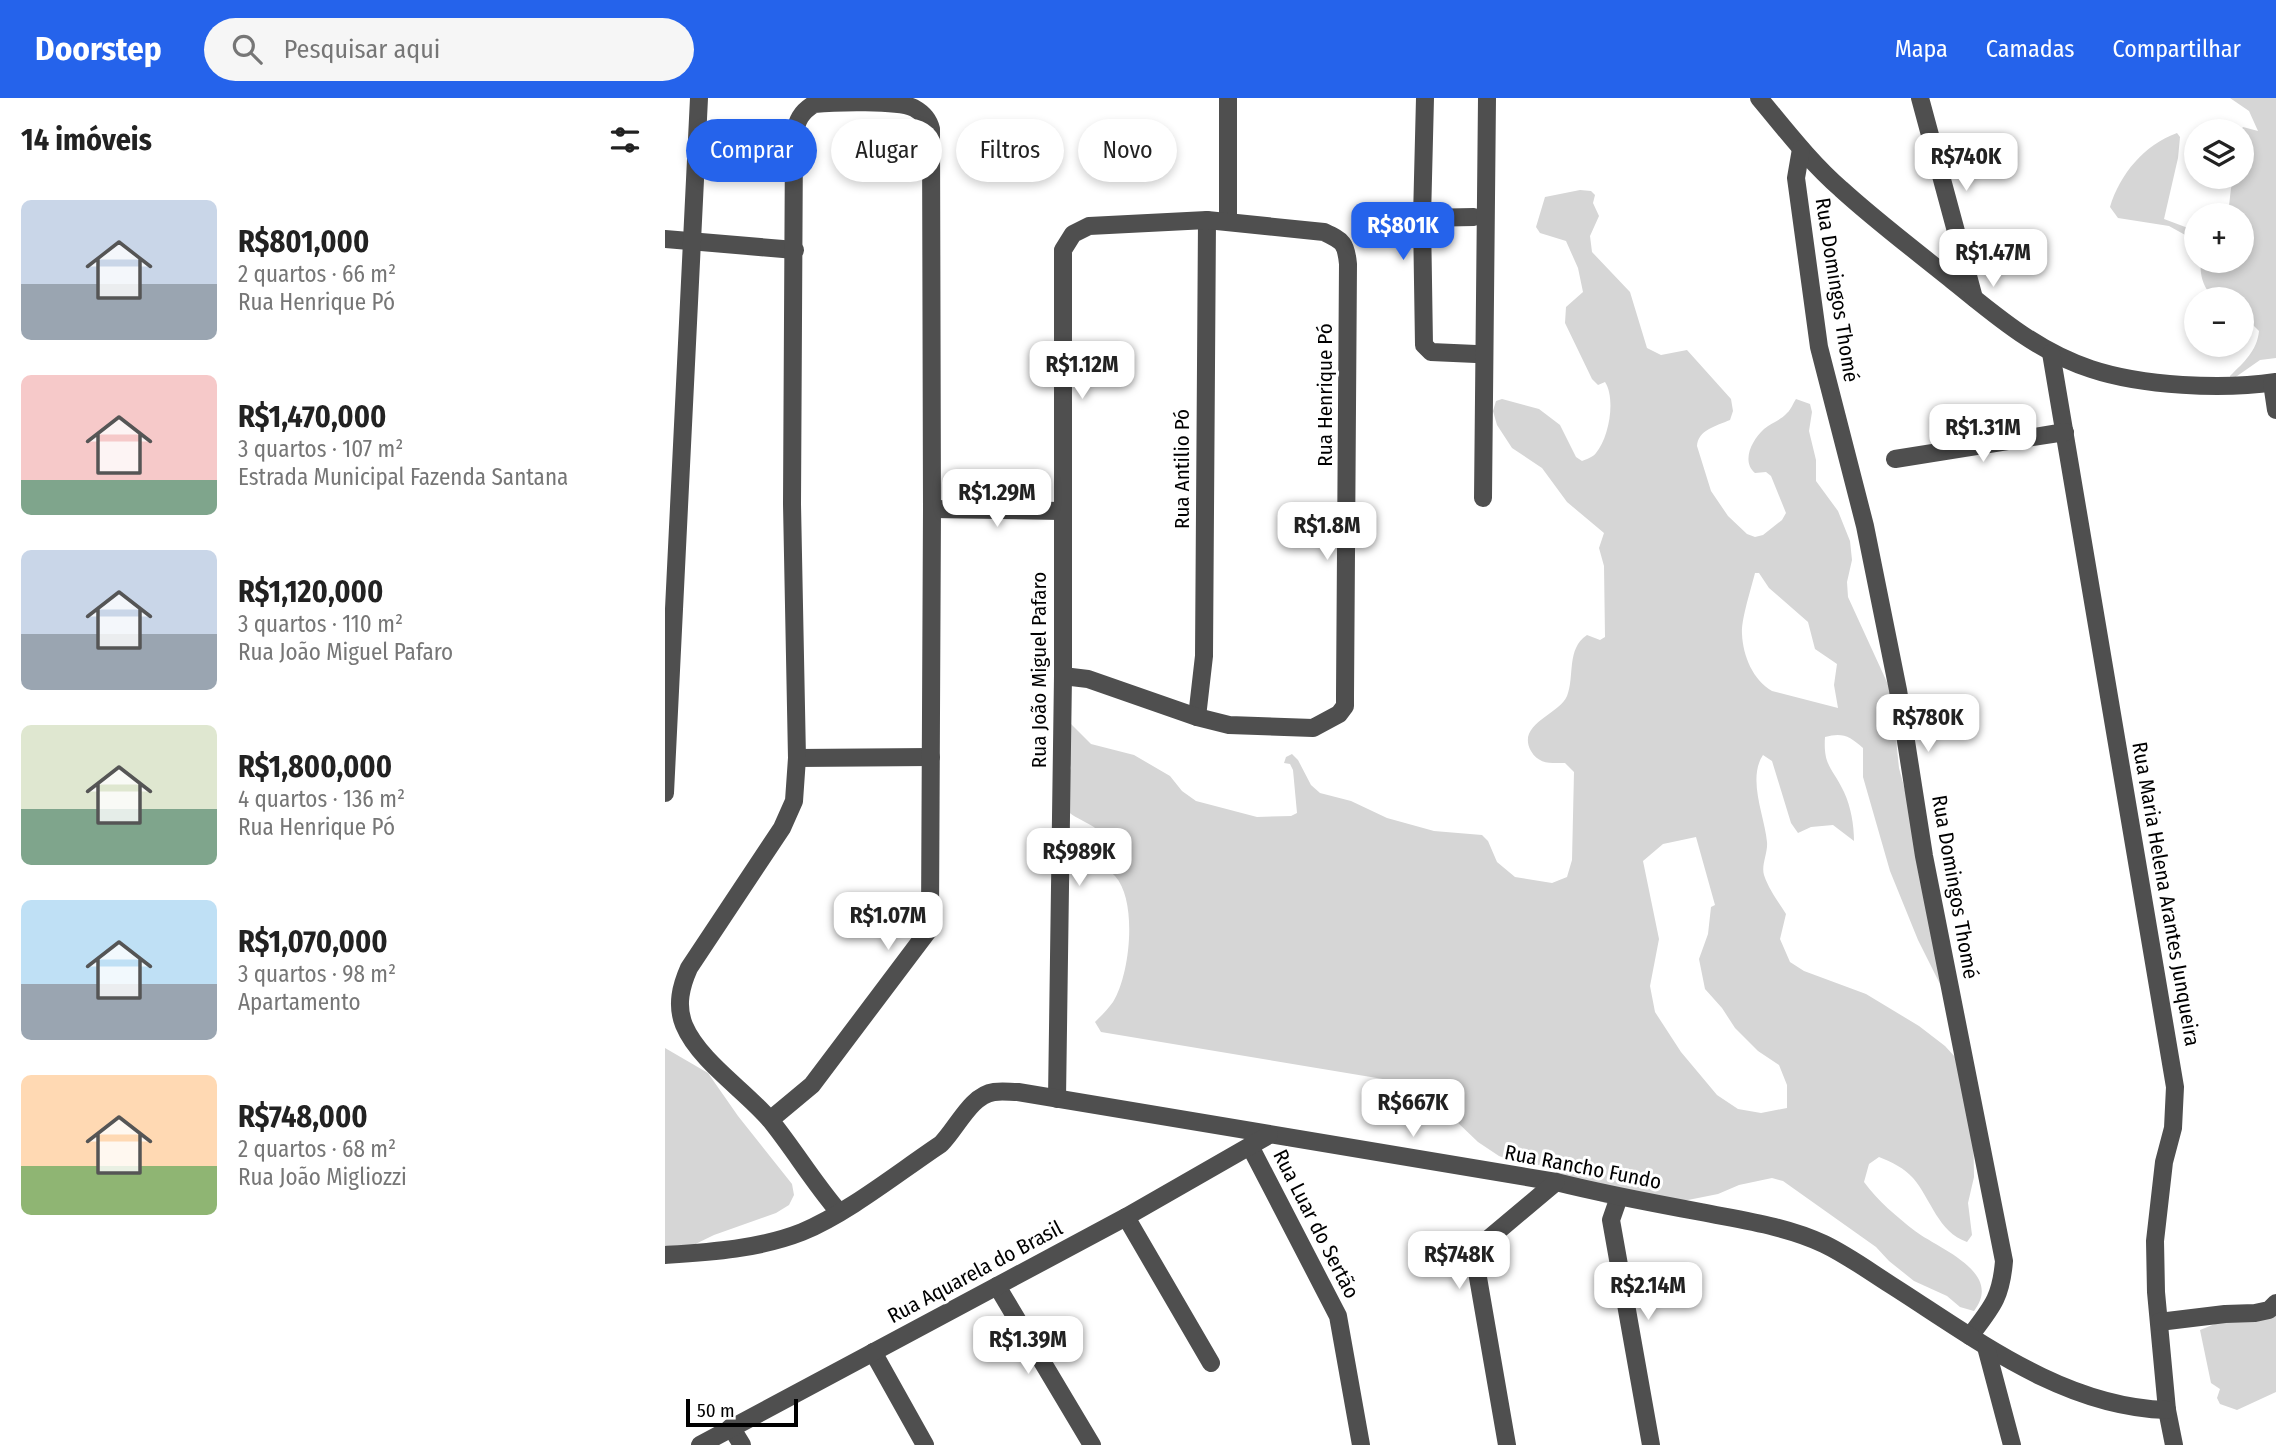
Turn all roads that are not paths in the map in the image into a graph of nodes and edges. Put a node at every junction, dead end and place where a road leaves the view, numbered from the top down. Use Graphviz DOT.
graph roads {
  1 [pos="699,98"];
  2 [pos="1228,98"];
  3 [pos="1425,98"];
  4 [pos="1487,98"];
  5 [pos="1920,98"];
  6 [pos="1762,100"];
  7 [pos="861,101"];
  8 [pos="1801,149"];
  9 [pos="1474,217"];
  10 [pos="1422,218"];
  11 [pos="1370,219"];
  12 [pos="1207,220"];
  13 [pos="1228,221"];
  14 [pos="665,239"];
  15 [pos="692,241"];
  16 [pos="795,250"];
  17 [pos="1974,298"];
  18 [pos="2051,353"];
  19 [pos="1476,354"];
  20 [pos="2274,382"];
  21 [pos="2276,410"];
  22 [pos="2064,432"];
  23 [pos="1895,458"];
  24 [pos="1483,499"];
  25 [pos="932,509"];
  26 [pos="1062,511"];
  27 [pos="1063,676"];
  28 [pos="1197,717"];
  29 [pos="667,728"];
  30 [pos="931,757"];
  31 [pos="797,758"];
  32 [pos="665,793"];
  33 [pos="1057,1099"];
  34 [pos="770,1120"];
  35 [pos="1269,1135"];
  36 [pos="1251,1148"];
  37 [pos="1556,1182"];
  38 [pos="1619,1197"];
  39 [pos="839,1212"];
  40 [pos="1126,1217"];
  41 [pos="665,1255"];
  42 [pos="997,1286"];
  43 [pos="2276,1303"];
  44 [pos="2159,1322"];
  45 [pos="1970,1336"];
  46 [pos="1986,1347"];
  47 [pos="873,1352"];
  48 [pos="1211,1363"];
  49 [pos="2167,1410"];
  50 [pos="731,1427"];
  51 [pos="700,1445"];
  52 [pos="742,1445"];
  53 [pos="925,1445"];
  54 [pos="1092,1445"];
  55 [pos="1361,1445"];
  56 [pos="1507,1445"];
  57 [pos="1651,1445"];
  58 [pos="2012,1445"];
  59 [pos="2174,1445"];
  1 -- 15 [label="street"];
  2 -- 13 [label="street"];
  3 -- 10 [label="street"];
  4 -- 24 [label="street"];
  5 -- 17 [label="street"];
  6 -- 8 [label="street"];
  7 -- 16 [label="street"];
  7 -- 25 [label="street"];
  8 -- 17 [label="street"];
  8 -- 45 [label="street, Rua Domingos Thomé"];
  9 -- 10 [label="street"];
  10 -- 11 [label="street"];
  10 -- 19 [label="street"];
  12 -- 13 [label="street, Rua João Miguel Pafaro"];
  12 -- 26 [label="street, Rua João Miguel Pafaro"];
  12 -- 28 [label="street, Rua Antilio Pó"];
  13 -- 28 [label="street, Rua Henrique Pó"];
  14 -- 15 [label="street"];
  15 -- 16 [label="street"];
  15 -- 29 [label="street"];
  16 -- 31 [label="street"];
  17 -- 18 [label="street"];
  18 -- 20 [label="street"];
  18 -- 22 [label="street, Rua Maria Helena Arantes Junqueira"];
  20 -- 21 [label="street"];
  22 -- 23 [label="street"];
  22 -- 44 [label="street, Rua Maria Helena Arantes Junqueira"];
  25 -- 26 [label="street"];
  25 -- 30 [label="street"];
  26 -- 27 [label="street, Rua João Miguel Pafaro"];
  27 -- 28 [label="street, Rua Henrique Pó"];
  27 -- 33 [label="street, Rua João Miguel Pafaro"];
  29 -- 32 [label="street"];
  30 -- 31 [label="street"];
  30 -- 34 [label="street"];
  31 -- 34 [label="street"];
  33 -- 35 [label="street, Rua Rancho Fundo"];
  33 -- 39 [label="street, Rua Rancho Fundo"];
  34 -- 39 [label="street"];
  35 -- 36 [label="street, Rua Aquarela do Brasil"];
  35 -- 37 [label="street, Rua Rancho Fundo"];
  36 -- 40 [label="street, Rua Aquarela do Brasil"];
  36 -- 55 [label="street, Rua Luar do Sertão"];
  37 -- 38 [label="street, Rua Rancho Fundo"];
  37 -- 56 [label="street"];
  38 -- 45 [label="street, Rua Rancho Fundo"];
  38 -- 57 [label="street"];
  39 -- 41 [label="street, Rua Rancho Fundo"];
  40 -- 42 [label="street, Rua Aquarela do Brasil"];
  40 -- 48 [label="street"];
  42 -- 47 [label="street, Rua Aquarela do Brasil"];
  42 -- 54 [label="street"];
  43 -- 44 [label="street"];
  44 -- 49 [label="street, Rua Maria Helena Arantes Junqueira"];
  45 -- 46 [label="street, Rua Rancho Fundo"];
  46 -- 49 [label="street, Rua Rancho Fundo"];
  46 -- 58 [label="street"];
  47 -- 50 [label="street, Rua Aquarela do Brasil"];
  47 -- 53 [label="street"];
  49 -- 59 [label="street, Rua Maria Helena Arantes Junqueira"];
  50 -- 51 [label="street, Rua Aquarela do Brasil"];
  50 -- 52 [label="street"];
}
